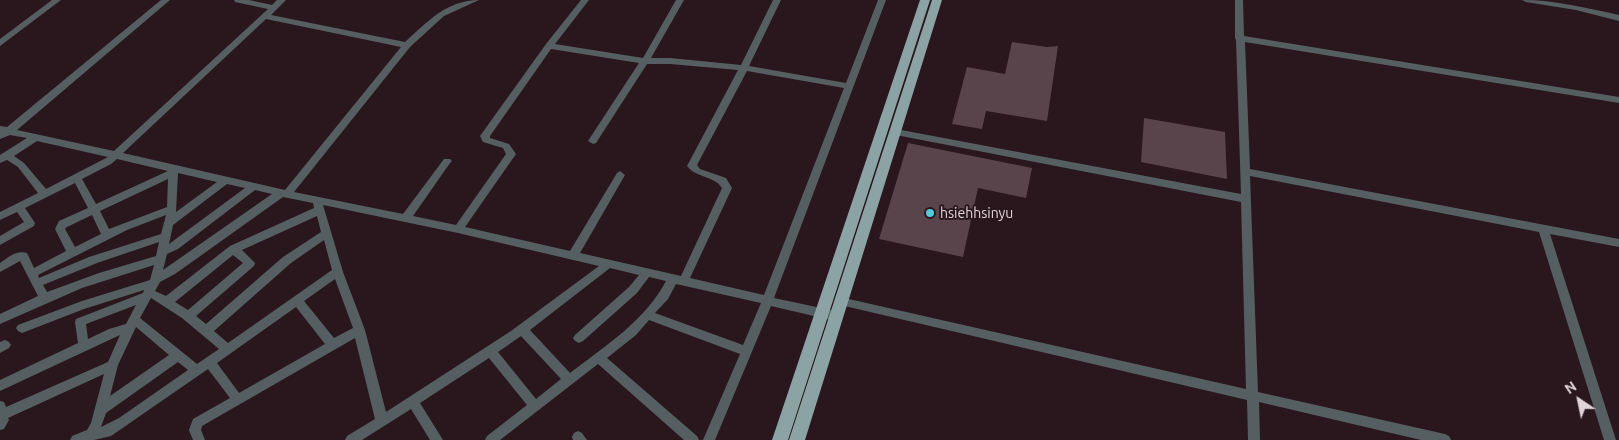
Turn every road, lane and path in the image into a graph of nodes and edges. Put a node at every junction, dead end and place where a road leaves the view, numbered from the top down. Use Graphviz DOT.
graph roads {
  1 [pos="58,0"];
  2 [pos="166,0"];
  3 [pos="238,0"];
  4 [pos="282,0"];
  5 [pos="475,0"];
  6 [pos="585,0"];
  7 [pos="680,0"];
  8 [pos="777,0"];
  9 [pos="882,0"];
  10 [pos="925,0"];
  11 [pos="937,0"];
  12 [pos="1239,0"];
  13 [pos="1526,0"];
  14 [pos="1584,0"];
  15 [pos="274,8"];
  16 [pos="1576,8"];
  17 [pos="264,16"];
  18 [pos="1619,18"];
  19 [pos="1239,38"];
  20 [pos="0,43"];
  21 [pos="407,45"];
  22 [pos="549,46"];
  23 [pos="645,62"];
  24 [pos="744,68"];
  25 [pos="848,86"];
  26 [pos="1619,100"];
  27 [pos="3,132"];
  28 [pos="896,132"];
  29 [pos="36,137"];
  30 [pos="593,140"];
  31 [pos="116,155"];
  32 [pos="4,158"];
  33 [pos="447,161"];
  34 [pos="173,171"];
  35 [pos="1246,172"];
  36 [pos="620,175"];
  37 [pos="76,178"];
  38 [pos="226,180"];
  39 [pos="253,186"];
  40 [pos="45,194"];
  41 [pos="284,194"];
  42 [pos="1247,199"];
  43 [pos="318,205"];
  44 [pos="18,206"];
  45 [pos="172,209"];
  46 [pos="94,210"];
  47 [pos="0,216"];
  48 [pos="406,218"];
  49 [pos="170,222"];
  50 [pos="1543,228"];
  51 [pos="458,229"];
  52 [pos="327,233"];
  53 [pos="107,235"];
  54 [pos="166,236"];
  55 [pos="0,241"];
  56 [pos="1619,243"];
  57 [pos="234,249"];
  58 [pos="72,252"];
  59 [pos="573,255"];
  60 [pos="162,256"];
  61 [pos="608,264"];
  62 [pos="0,268"];
  63 [pos="338,272"];
  64 [pos="647,272"];
  65 [pos="35,278"];
  66 [pos="679,280"];
  67 [pos="150,288"];
  68 [pos="44,298"];
  69 [pos="298,300"];
  70 [pos="768,300"];
  71 [pos="840,301"];
  72 [pos="167,302"];
  73 [pos="821,312"];
  74 [pos="648,315"];
  75 [pos="835,316"];
  76 [pos="187,317"];
  77 [pos="0,319"];
  78 [pos="131,323"];
  79 [pos="22,328"];
  80 [pos="522,329"];
  81 [pos="359,330"];
  82 [pos="206,331"];
  83 [pos="579,338"];
  84 [pos="333,345"];
  85 [pos="84,346"];
  86 [pos="226,348"];
  87 [pos="490,351"];
  88 [pos="746,351"];
  89 [pos="178,355"];
  90 [pos="599,358"];
  91 [pos="209,361"];
  92 [pos="112,365"];
  93 [pos="196,370"];
  94 [pos="569,380"];
  95 [pos="0,386"];
  96 [pos="1252,396"];
  97 [pos="237,399"];
  98 [pos="413,402"];
  99 [pos="536,407"];
  100 [pos="100,410"];
  101 [pos="1,415"];
  102 [pos="382,421"];
  103 [pos="97,437"];
  104 [pos="76,440"];
  105 [pos="199,440"];
  106 [pos="351,440"];
  107 [pos="437,440"];
  108 [pos="492,440"];
  109 [pos="693,440"];
  110 [pos="709,440"];
  111 [pos="780,440"];
  112 [pos="796,440"];
  113 [pos="1254,440"];
  114 [pos="1445,440"];
  115 [pos="1610,440"];
  1 -- 20 [label="street"];
  2 -- 27 [label="street"];
  3 -- 15 [label="street"];
  4 -- 15 [label="street"];
  5 -- 21 [label="street"];
  6 -- 22 [label="street"];
  7 -- 23 [label="street"];
  8 -- 24 [label="street"];
  9 -- 25 [label="street"];
  10 -- 73 [label="main road"];
  11 -- 28 [label="main road"];
  12 -- 19 [label="street"];
  13 -- 16 [label="street"];
  14 -- 16 [label="street"];
  15 -- 17 [label="street"];
  16 -- 18 [label="street"];
  17 -- 21 [label="street"];
  17 -- 31 [label="street"];
  19 -- 26 [label="street"];
  19 -- 35 [label="street"];
  21 -- 41 [label="street"];
  22 -- 23 [label="street"];
  22 -- 51 [label="street"];
  23 -- 24 [label="street"];
  23 -- 30 [label="street"];
  24 -- 25 [label="street"];
  24 -- 66 [label="street"];
  25 -- 70 [label="street"];
  27 -- 29 [label="street"];
  28 -- 42 [label="street"];
  28 -- 71 [label="main road"];
  29 -- 31 [label="street"];
  29 -- 32 [label="street"];
  31 -- 34 [label="street"];
  31 -- 37 [label="street"];
  32 -- 40 [label="street"];
  33 -- 48 [label="street"];
  34 -- 38 [label="street"];
  34 -- 45 [label="street"];
  34 -- 46 [label="street"];
  35 -- 42 [label="street"];
  35 -- 50 [label="street"];
  36 -- 59 [label="street"];
  37 -- 40 [label="street"];
  37 -- 46 [label="street"];
  38 -- 39 [label="street"];
  38 -- 49 [label="street"];
  39 -- 41 [label="street"];
  39 -- 60 [label="street"];
  40 -- 44 [label="street"];
  41 -- 43 [label="street"];
  41 -- 67 [label="street"];
  42 -- 96 [label="street"];
  43 -- 48 [label="street"];
  43 -- 52 [label="street"];
  43 -- 57 [label="street"];
  44 -- 47 [label="street"];
  44 -- 55 [label="street"];
  45 -- 49 [label="street"];
  45 -- 53 [label="street"];
  46 -- 53 [label="street"];
  46 -- 58 [label="street"];
  48 -- 51 [label="street"];
  49 -- 54 [label="street"];
  50 -- 56 [label="street"];
  50 -- 115 [label="street"];
  51 -- 59 [label="street"];
  52 -- 63 [label="street"];
  52 -- 82 [label="street"];
  53 -- 58 [label="street"];
  54 -- 60 [label="street"];
  54 -- 65 [label="street"];
  57 -- 72 [label="street"];
  57 -- 76 [label="street"];
  58 -- 65 [label="street"];
  59 -- 61 [label="street"];
  60 -- 67 [label="street"];
  60 -- 68 [label="street"];
  61 -- 64 [label="street"];
  61 -- 80 [label="street"];
  62 -- 65 [label="street"];
  63 -- 69 [label="street"];
  63 -- 81 [label="street"];
  64 -- 66 [label="street"];
  64 -- 83 [label="street"];
  65 -- 68 [label="street"];
  66 -- 70 [label="street"];
  66 -- 74 [label="street"];
  67 -- 72 [label="street"];
  67 -- 78 [label="street"];
  67 -- 79 [label="street"];
  67 -- 85 [label="street"];
  68 -- 77 [label="street"];
  69 -- 84 [label="street"];
  69 -- 86 [label="street"];
  70 -- 73 [label="street"];
  70 -- 88 [label="street"];
  71 -- 75 [label="main road"];
  71 -- 96 [label="street"];
  72 -- 76 [label="street"];
  73 -- 75 [label="street"];
  73 -- 111 [label="main road"];
  74 -- 88 [label="street"];
  74 -- 90 [label="street"];
  75 -- 112 [label="main road"];
  76 -- 82 [label="street"];
  78 -- 85 [label="street"];
  78 -- 89 [label="street"];
  78 -- 92 [label="street"];
  80 -- 87 [label="street"];
  80 -- 94 [label="street"];
  81 -- 84 [label="street"];
  81 -- 102 [label="street"];
  82 -- 86 [label="street"];
  84 -- 97 [label="street"];
  85 -- 95 [label="street"];
  86 -- 91 [label="street"];
  87 -- 98 [label="street"];
  87 -- 99 [label="street"];
  88 -- 110 [label="street"];
  89 -- 93 [label="street"];
  89 -- 100 [label="street"];
  90 -- 94 [label="street"];
  90 -- 109 [label="street"];
  91 -- 93 [label="street"];
  91 -- 97 [label="street"];
  92 -- 100 [label="street"];
  92 -- 101 [label="street"];
  93 -- 103 [label="street"];
  94 -- 99 [label="street"];
  96 -- 113 [label="street"];
  96 -- 114 [label="street"];
  97 -- 105 [label="street"];
  98 -- 102 [label="street"];
  98 -- 107 [label="street"];
  99 -- 108 [label="street"];
  100 -- 103 [label="street"];
  102 -- 106 [label="street"];
  103 -- 104 [label="street"];
}
